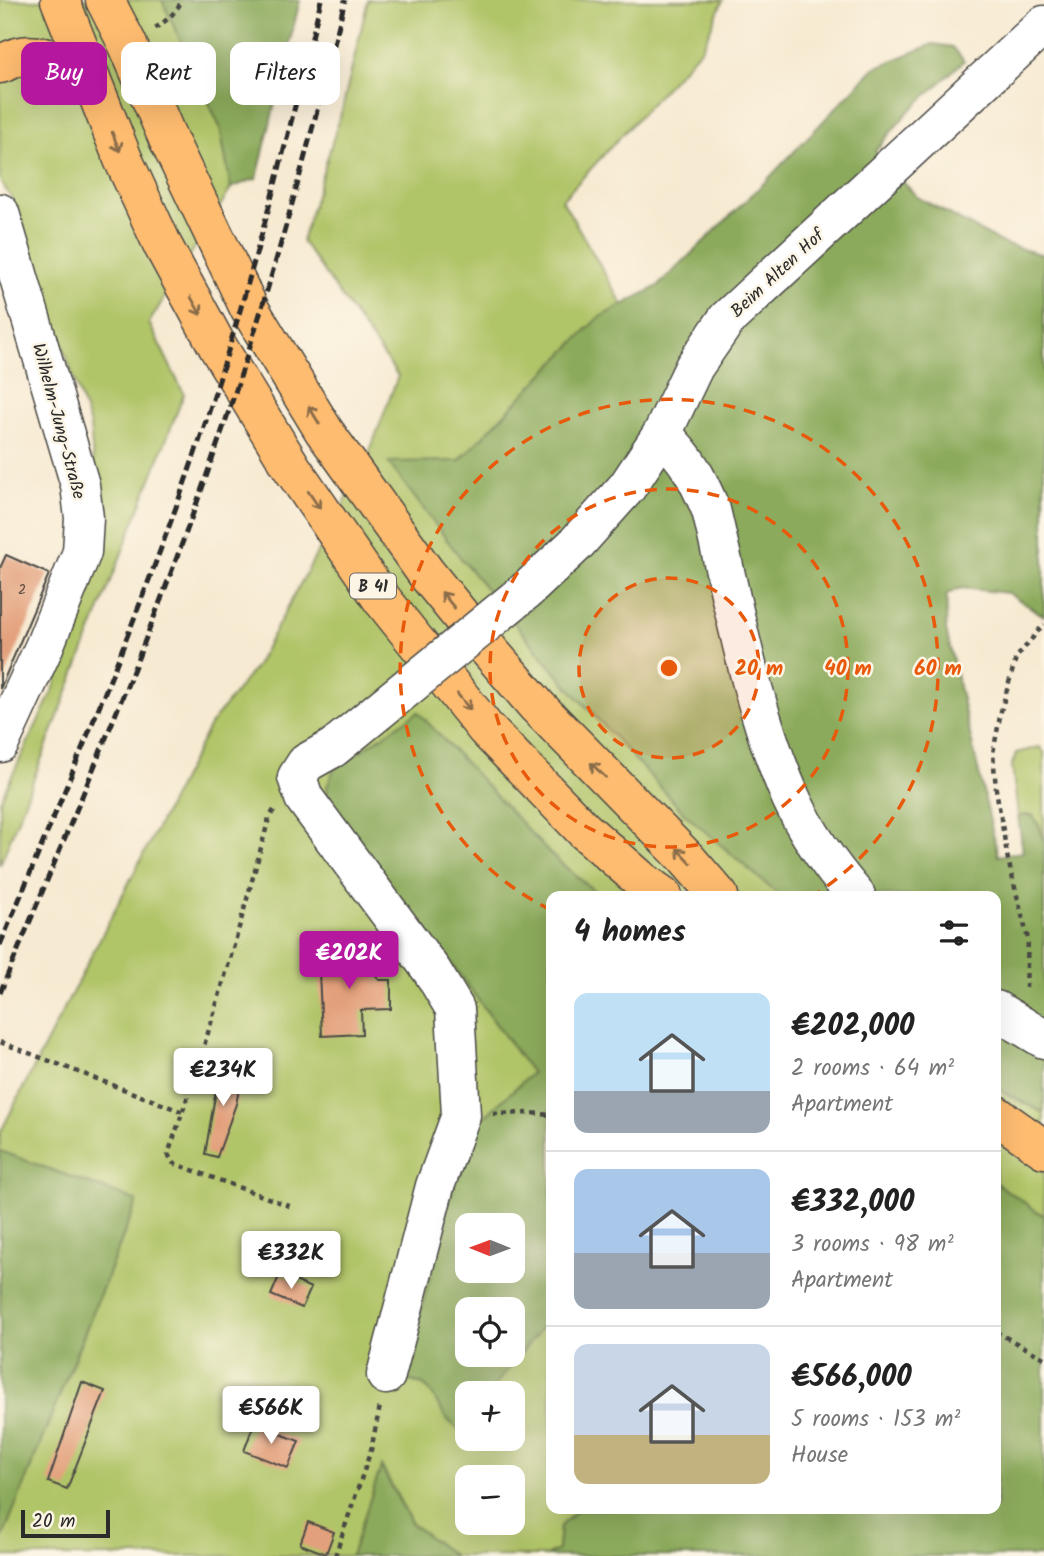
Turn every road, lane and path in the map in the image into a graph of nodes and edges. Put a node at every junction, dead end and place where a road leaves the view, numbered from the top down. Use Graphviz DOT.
graph roads {
  1 [pos="59,0"];
  2 [pos="105,0"];
  3 [pos="112,0"];
  4 [pos="1044,25"];
  5 [pos="76,42"];
  6 [pos="126,42"];
  7 [pos="127,42"];
  8 [pos="11,60"];
  9 [pos="101,105"];
  10 [pos="153,105"];
  11 [pos="0,213"];
  12 [pos="662,434"];
  13 [pos="1044,624"];
  14 [pos="0,743"];
  15 [pos="297,777"];
  16 [pos="656,891"];
  17 [pos="715,891"];
  18 [pos="852,891"];
  19 [pos="1020,1025"];
  20 [pos="0,1042"];
  21 [pos="183,1112"];
  22 [pos="546,1114"];
  23 [pos="461,1115"];
  24 [pos="1001,1119"];
  25 [pos="1044,1149"];
  26 [pos="292,1208"];
  27 [pos="1001,1335"];
  28 [pos="1044,1358"];
  29 [pos="387,1375"];
  30 [pos="335,1556"];
  1 -- 5 [label="main road, B 41"];
  1 -- 8 [label="main road"];
  2 -- 6 [label="main road, B 41"];
  3 -- 7 [label="main road, B 41"];
  4 -- 12 [label="street, Beim Alten Hof"];
  9 -- 16 [label="main road, B 41, one-way"];
  17 -- 10 [label="main road, B 41, one-way"];
  11 -- 14 [label="street, Wilhelm-Jung-Straße"];
  12 -- 15 [label="street, Beim Alten Hof, bridge"];
  12 -- 18 [label="street"];
  13 -- 19 [label="path"];
  15 -- 21 [label="path"];
  15 -- 23 [label="street"];
  20 -- 21 [label="path"];
  21 -- 26 [label="path"];
  22 -- 23 [label="path"];
  23 -- 29 [label="street"];
  24 -- 25 [label="main road"];
  27 -- 28 [label="path"];
  29 -- 30 [label="path"];
}
